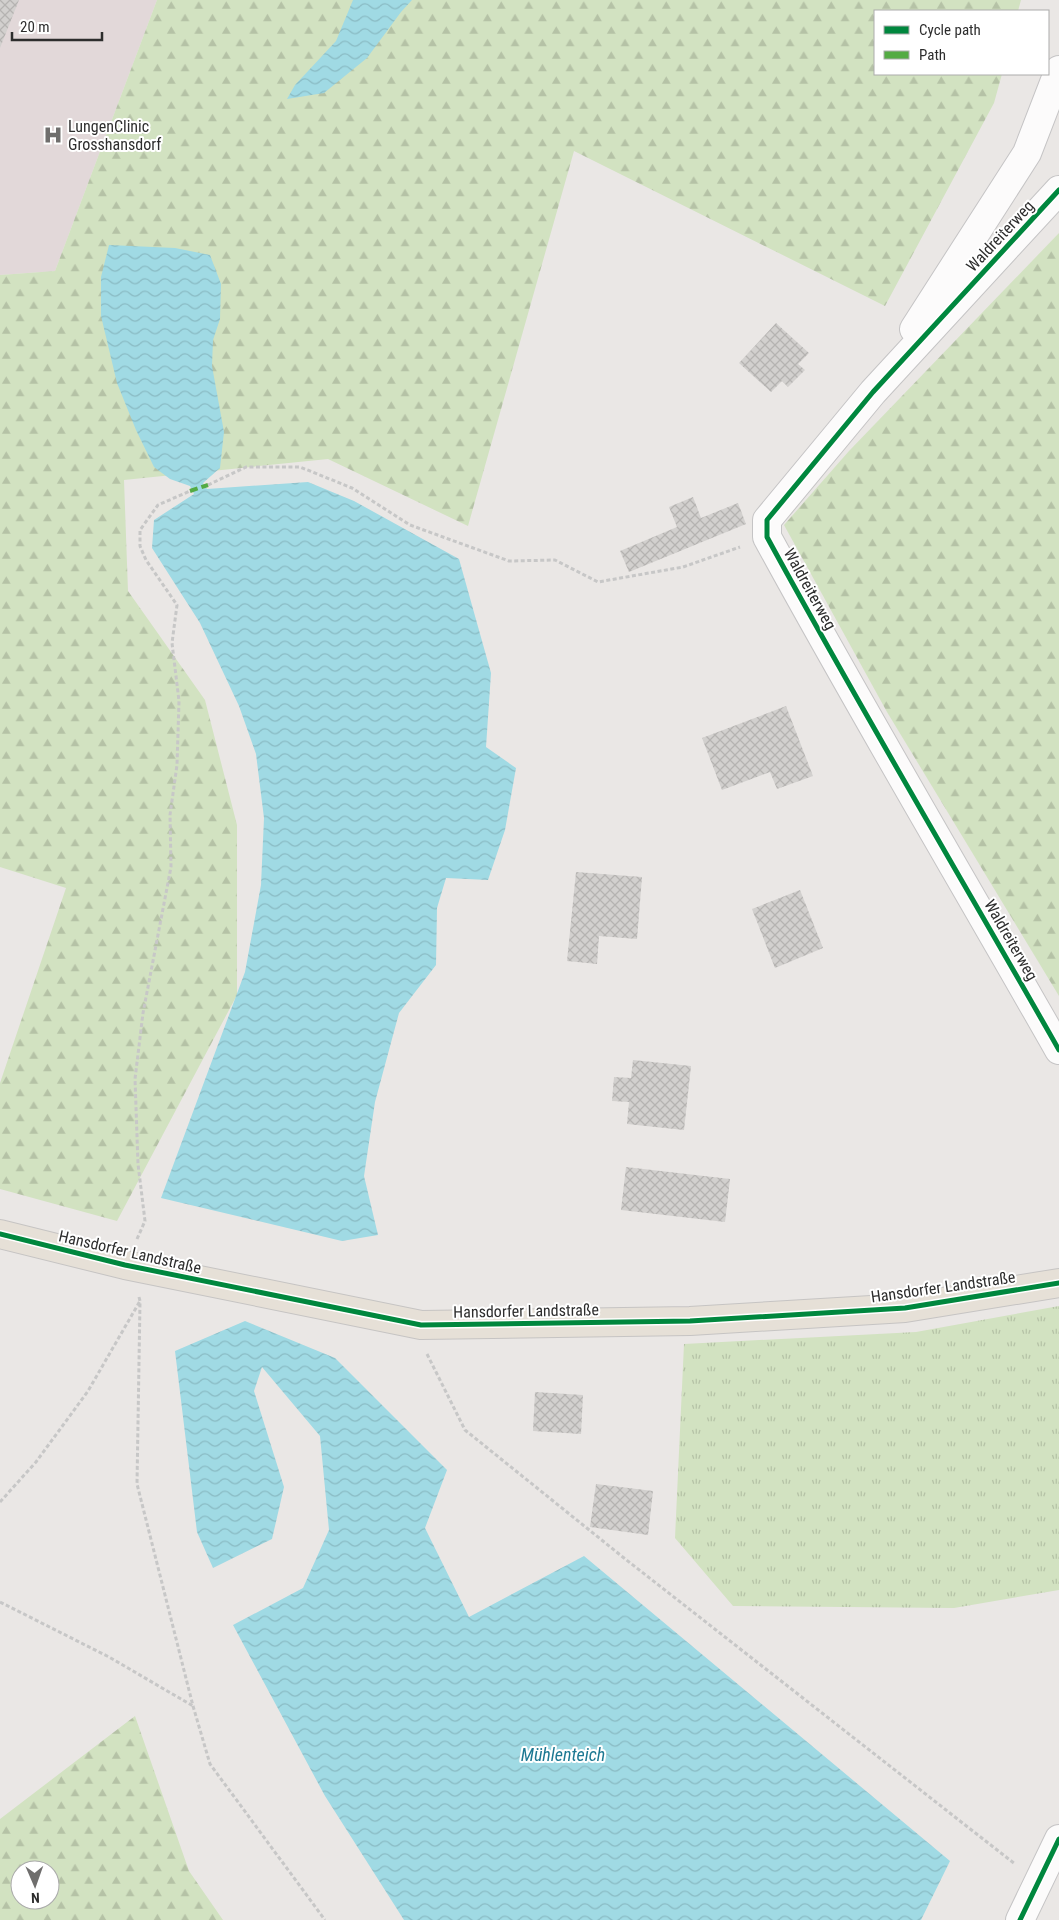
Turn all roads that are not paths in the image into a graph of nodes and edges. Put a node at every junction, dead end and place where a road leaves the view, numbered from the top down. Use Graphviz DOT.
graph roads {
  1 [pos="1059,70"];
  2 [pos="1059,190"];
  3 [pos="873,392"];
  4 [pos="1059,1050"];
  5 [pos="0,1234"];
  6 [pos="1059,1283"];
  7 [pos="1059,1840"];
  8 [pos="1020,1920"];
  1 -- 3 [label="street, Waldreiterweg"];
  2 -- 3 [label="street, Waldreiterweg"];
  3 -- 4 [label="street, Waldreiterweg"];
  5 -- 6 [label="main road, Hansdorfer Landstraße"];
  7 -- 8 [label="street"];
}
